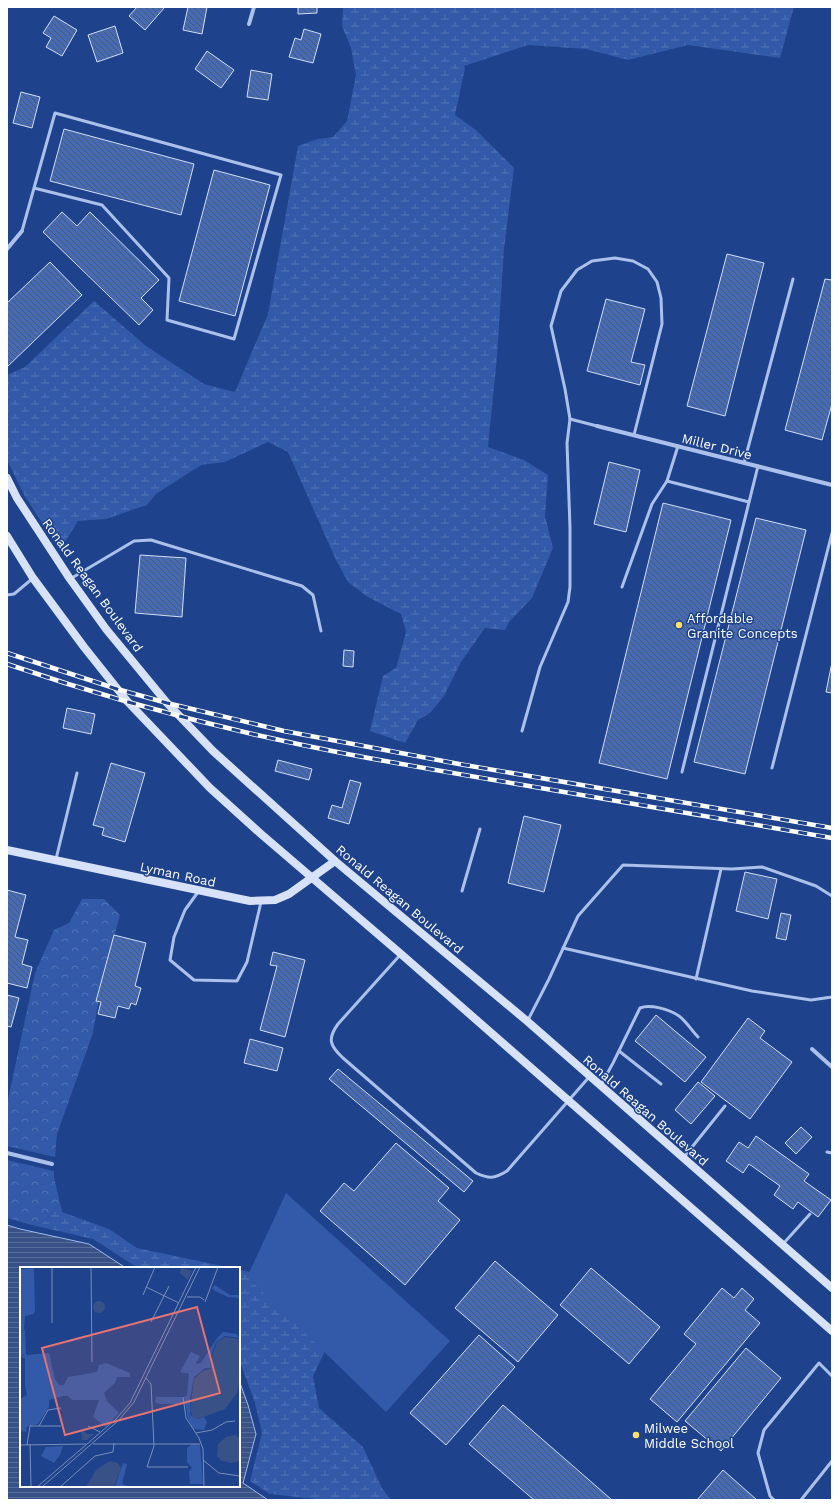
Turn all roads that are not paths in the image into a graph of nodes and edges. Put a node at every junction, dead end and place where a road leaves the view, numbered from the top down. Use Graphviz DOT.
graph roads {
  1 [pos="254,7"];
  2 [pos="249,24"];
  3 [pos="34,188"];
  4 [pos="22,231"];
  5 [pos="7,249"];
  6 [pos="793,280"];
  7 [pos="570,419"];
  8 [pos="597,426"];
  9 [pos="634,435"];
  10 [pos="678,446"];
  11 [pos="744,463"];
  12 [pos="758,466"];
  13 [pos="7,478"];
  14 [pos="667,481"];
  15 [pos="832,485"];
  16 [pos="749,502"];
  17 [pos="832,533"];
  18 [pos="7,536"];
  19 [pos="33,578"];
  20 [pos="70,579"];
  21 [pos="622,587"];
  22 [pos="7,595"];
  23 [pos="321,631"];
  24 [pos="522,730"];
  25 [pos="772,768"];
  26 [pos="682,772"];
  27 [pos="77,773"];
  28 [pos="480,829"];
  29 [pos="7,850"];
  30 [pos="55,860"];
  31 [pos="335,861"];
  32 [pos="721,869"];
  33 [pos="312,878"];
  34 [pos="199,890"];
  35 [pos="462,891"];
  36 [pos="832,896"];
  37 [pos="262,900"];
  38 [pos="563,948"];
  39 [pos="401,954"];
  40 [pos="696,979"];
  41 [pos="832,997"];
  42 [pos="527,1021"];
  43 [pos="698,1037"];
  44 [pos="812,1049"];
  45 [pos="619,1050"];
  46 [pos="832,1067"];
  47 [pos="590,1076"];
  48 [pos="661,1084"];
  49 [pos="601,1085"];
  50 [pos="568,1101"];
  51 [pos="725,1106"];
  52 [pos="827,1152"];
  53 [pos="7,1153"];
  54 [pos="832,1153"];
  55 [pos="683,1158"];
  56 [pos="52,1164"];
  57 [pos="810,1214"];
  58 [pos="782,1245"];
  59 [pos="832,1288"];
  60 [pos="832,1331"];
  61 [pos="832,1376"];
  62 [pos="832,1461"];
  63 [pos="774,1500"];
  64 [pos="801,1500"];
  1 -- 2 [label="street"];
  3 -- 3 [label="lane"];
  3 -- 4 [label="lane"];
  4 -- 5 [label="street"];
  6 -- 11 [label="lane"];
  7 -- 8 [label="lane"];
  7 -- 9 [label="lane"];
  7 -- 24 [label="lane"];
  8 -- 9 [label="street, Miller Drive"];
  9 -- 10 [label="street, Miller Drive"];
  10 -- 11 [label="street, Miller Drive"];
  10 -- 14 [label="lane"];
  11 -- 12 [label="street, Miller Drive"];
  12 -- 15 [label="street, Miller Drive"];
  12 -- 16 [label="lane"];
  13 -- 20 [label="main road, Ronald Reagan Boulevard"];
  14 -- 16 [label="lane"];
  14 -- 21 [label="lane"];
  16 -- 26 [label="lane"];
  17 -- 25 [label="lane"];
  18 -- 19 [label="main road"];
  19 -- 22 [label="lane"];
  19 -- 33 [label="main road"];
  20 -- 23 [label="lane"];
  20 -- 31 [label="main road, Ronald Reagan Boulevard"];
  27 -- 30 [label="lane"];
  28 -- 35 [label="lane"];
  29 -- 30 [label="main road, Lyman Road"];
  30 -- 34 [label="main road, Lyman Road"];
  31 -- 33 [label="main road, Lyman Road"];
  31 -- 42 [label="main road, Ronald Reagan Boulevard"];
  32 -- 36 [label="lane"];
  32 -- 38 [label="lane"];
  32 -- 40 [label="lane"];
  33 -- 37 [label="main road, Lyman Road"];
  33 -- 39 [label="main road"];
  34 -- 37 [label="main road, Lyman Road"];
  34 -- 37 [label="lane"];
  38 -- 40 [label="lane"];
  38 -- 42 [label="lane"];
  39 -- 50 [label="main road"];
  39 -- 50 [label="lane"];
  40 -- 41 [label="lane"];
  42 -- 47 [label="main road, Ronald Reagan Boulevard"];
  43 -- 45 [label="lane"];
  44 -- 46 [label="street"];
  45 -- 48 [label="lane"];
  45 -- 49 [label="lane"];
  47 -- 49 [label="main road, Ronald Reagan Boulevard"];
  47 -- 50 [label="lane"];
  49 -- 55 [label="main road, Ronald Reagan Boulevard"];
  50 -- 60 [label="main road"];
  51 -- 55 [label="lane"];
  52 -- 54 [label="lane"];
  53 -- 56 [label="street"];
  55 -- 58 [label="main road, Ronald Reagan Boulevard"];
  57 -- 58 [label="lane"];
  58 -- 59 [label="main road, Ronald Reagan Boulevard"];
  61 -- 63 [label="lane"];
  62 -- 64 [label="lane"];
}
